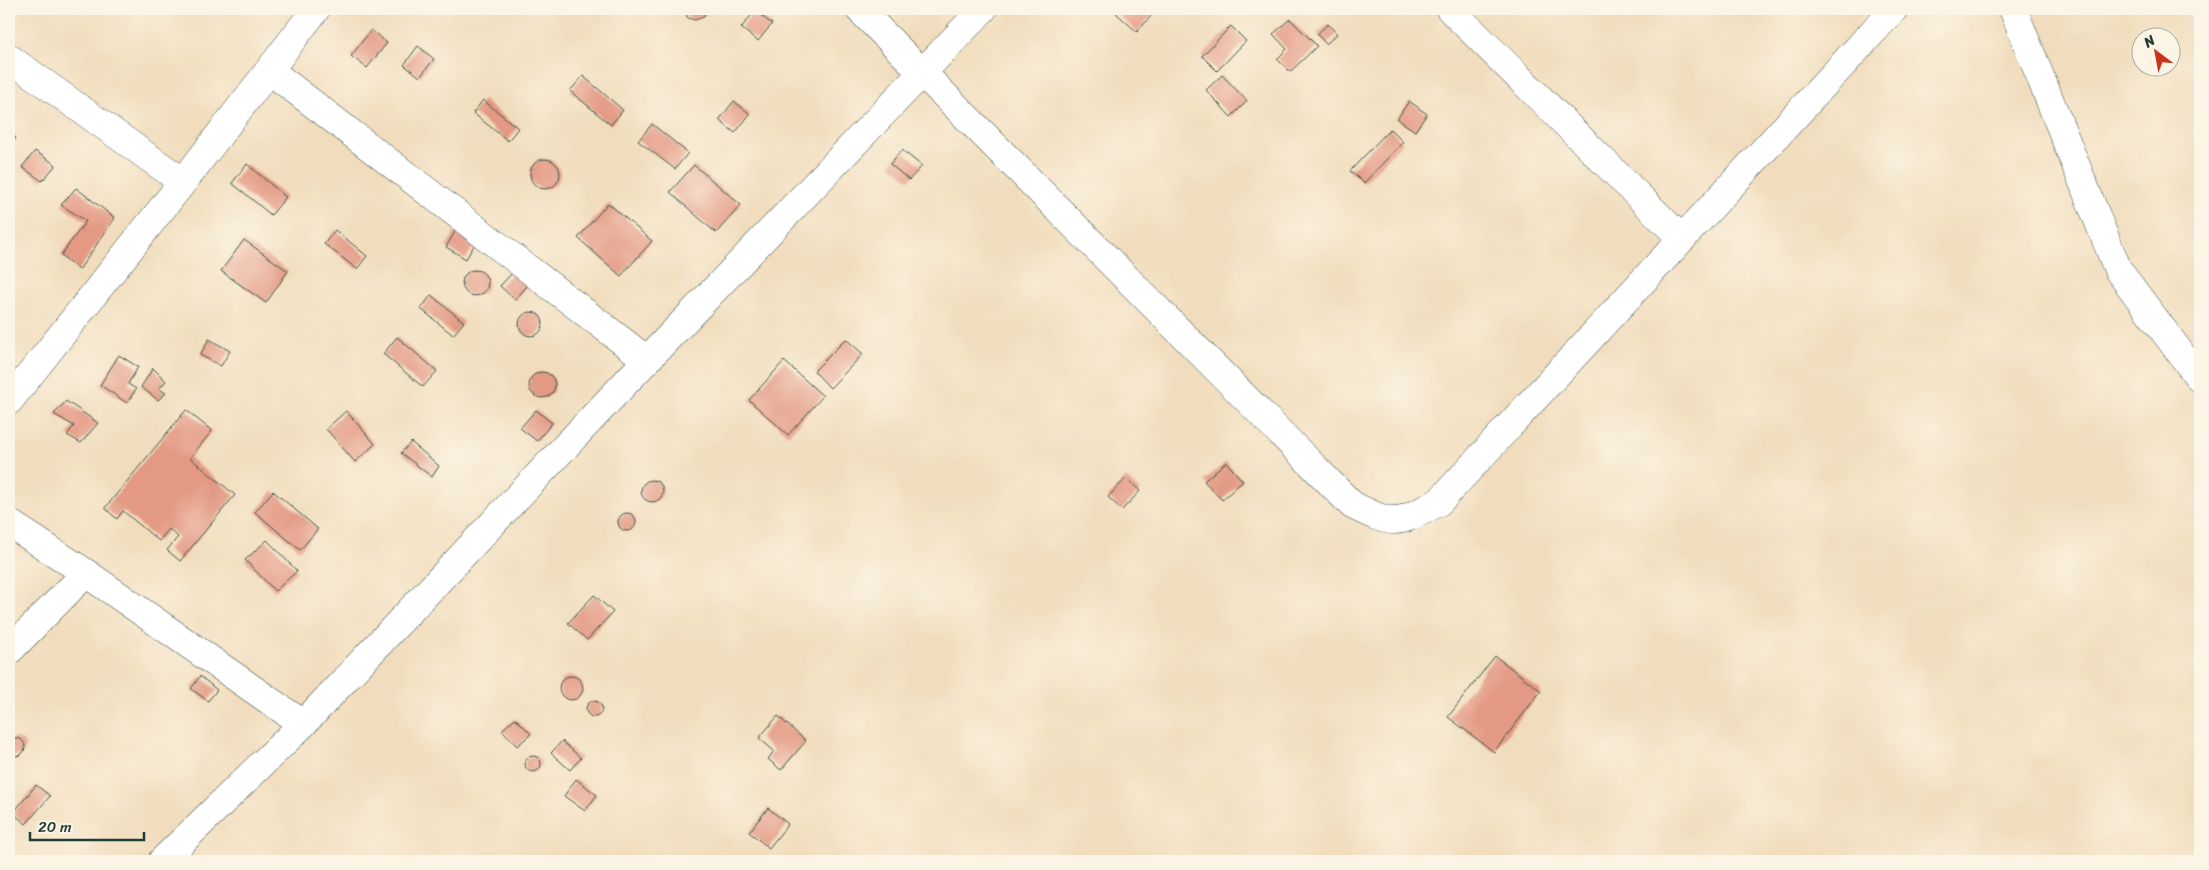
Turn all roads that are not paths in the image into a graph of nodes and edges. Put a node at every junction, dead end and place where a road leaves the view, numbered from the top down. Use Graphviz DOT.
graph roads {
  1 [pos="316,9"];
  2 [pos="858,9"];
  3 [pos="983,9"];
  4 [pos="1450,9"];
  5 [pos="1894,9"];
  6 [pos="2013,9"];
  7 [pos="9,58"];
  8 [pos="269,70"];
  9 [pos="922,72"];
  10 [pos="183,182"];
  11 [pos="1682,239"];
  12 [pos="646,360"];
  13 [pos="2200,379"];
  14 [pos="9,401"];
  15 [pos="9,523"];
  16 [pos="86,573"];
  17 [pos="9,651"];
  18 [pos="303,724"];
  19 [pos="162,861"];
  1 -- 8 [label="street"];
  2 -- 9 [label="street"];
  3 -- 9 [label="street"];
  4 -- 11 [label="street"];
  5 -- 11 [label="street"];
  6 -- 13 [label="street"];
  7 -- 10 [label="street"];
  8 -- 10 [label="street"];
  8 -- 12 [label="street"];
  9 -- 11 [label="street"];
  9 -- 12 [label="street"];
  10 -- 14 [label="street"];
  12 -- 18 [label="street"];
  15 -- 16 [label="street"];
  16 -- 17 [label="street"];
  16 -- 18 [label="street"];
  18 -- 19 [label="street"];
}
